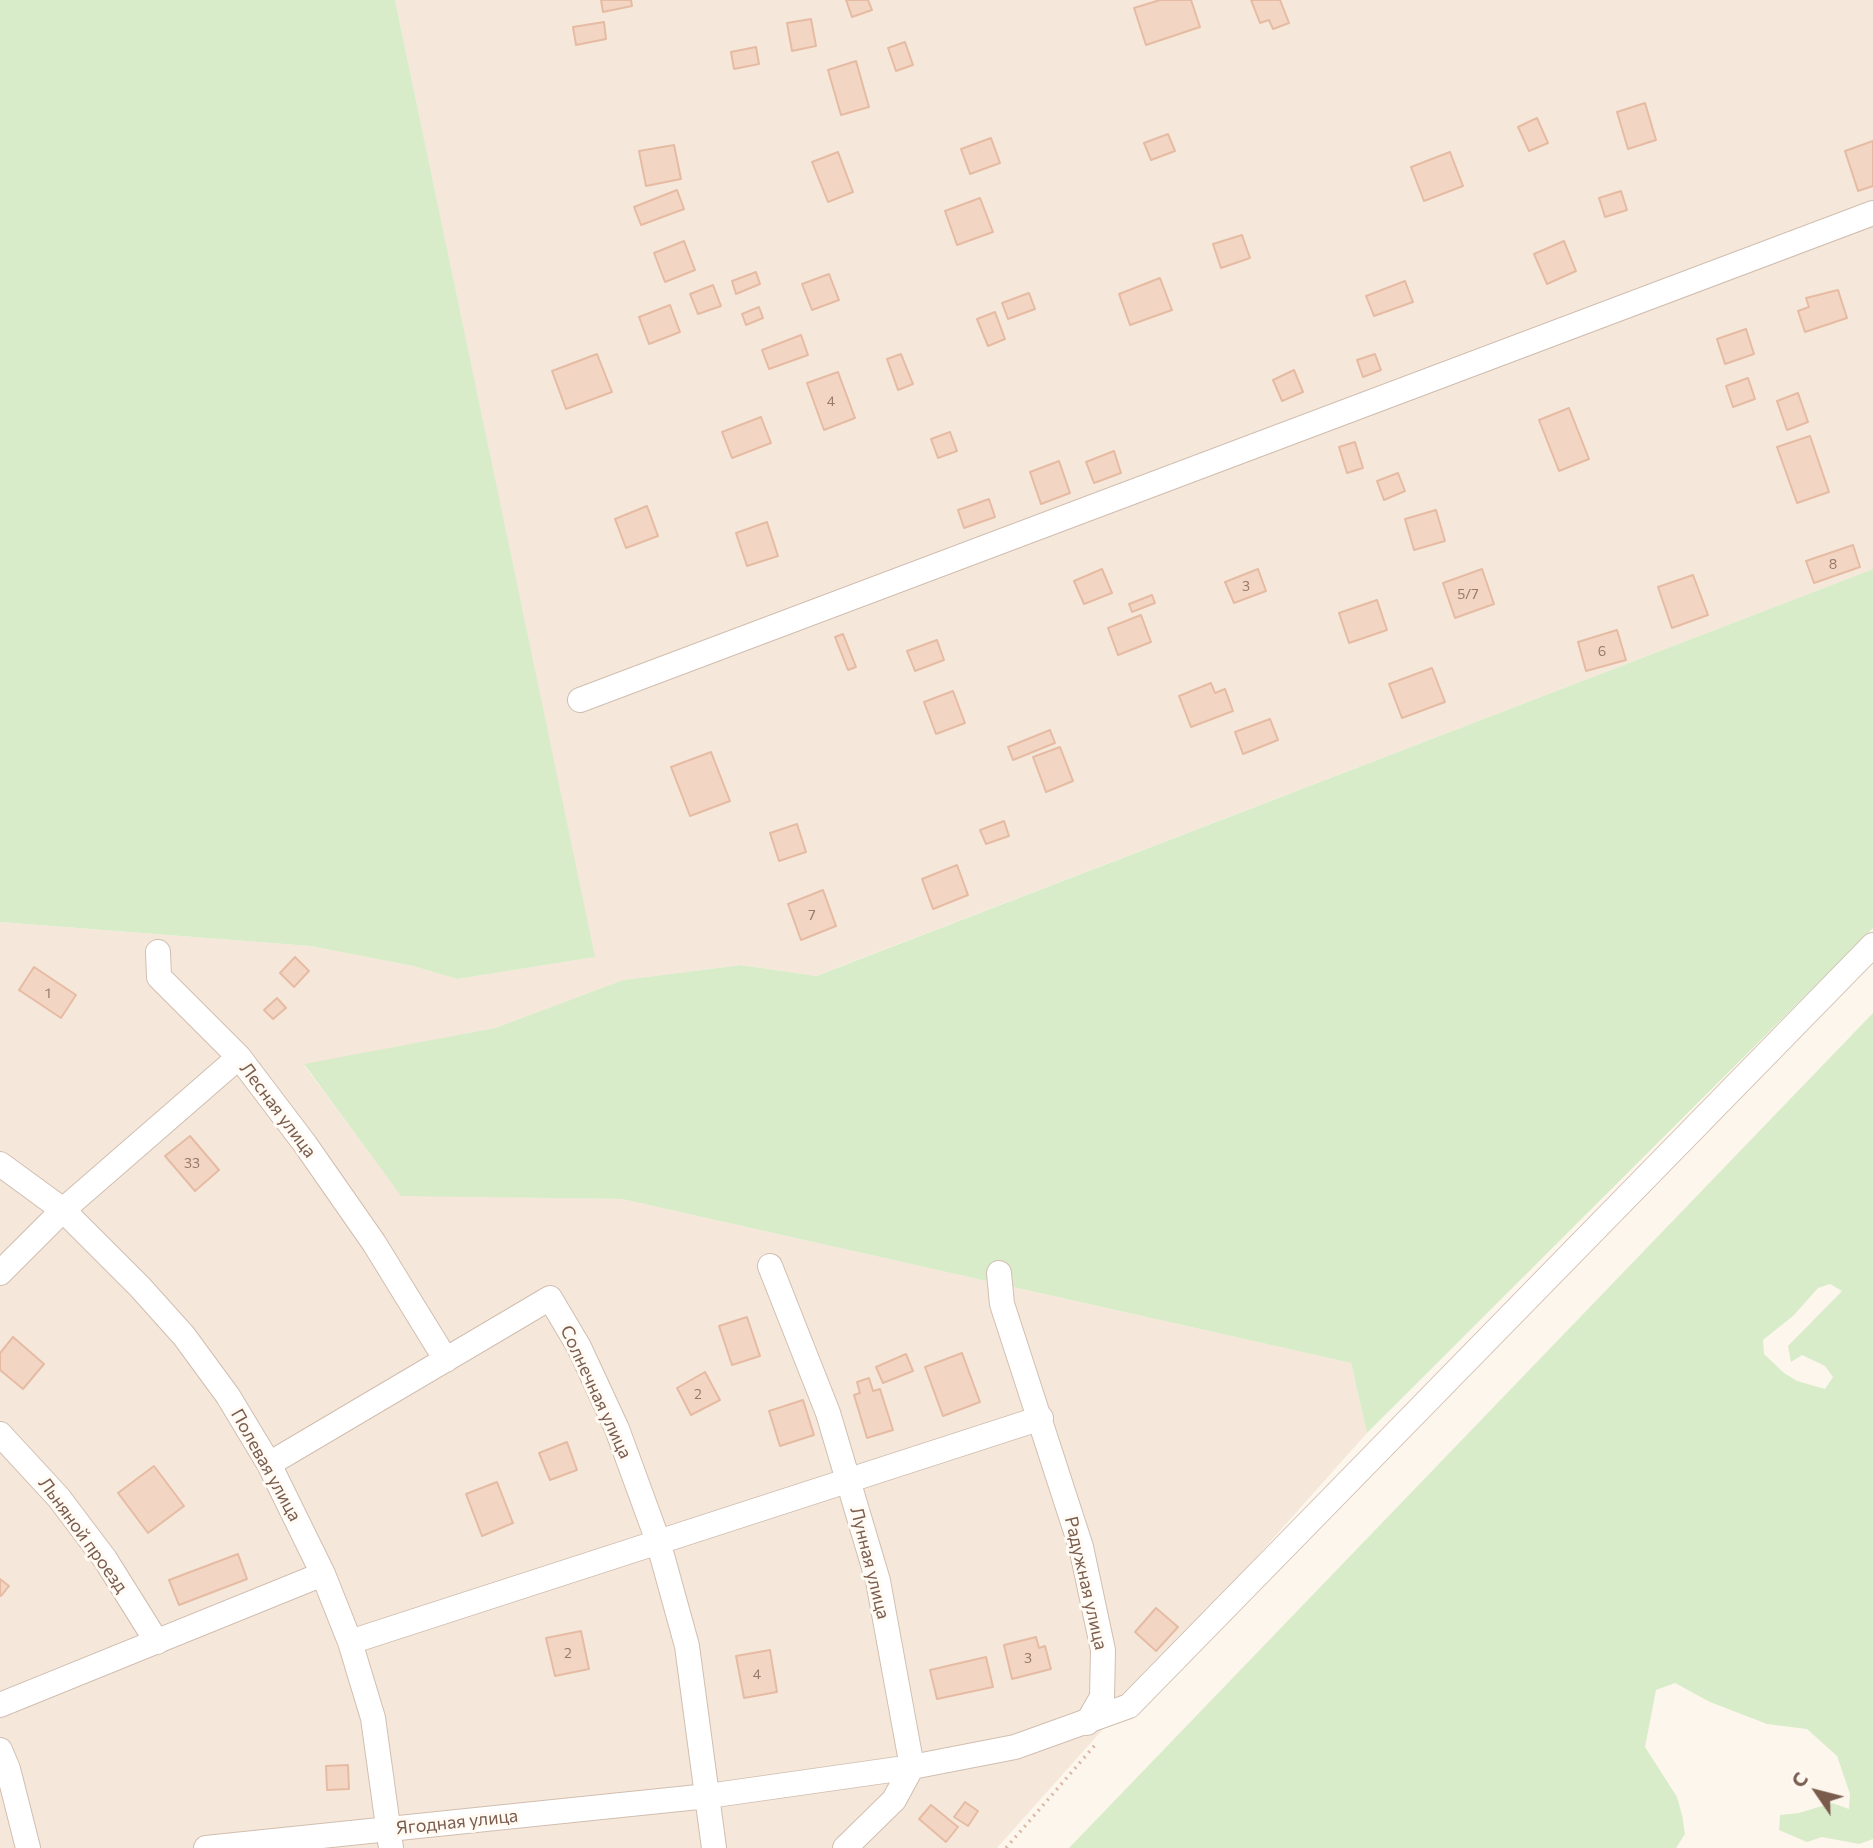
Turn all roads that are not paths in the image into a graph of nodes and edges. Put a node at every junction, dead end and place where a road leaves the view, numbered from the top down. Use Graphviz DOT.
graph roads {
  1 [pos="1873,213"];
  2 [pos="580,701"];
  3 [pos="1873,945"];
  4 [pos="158,953"];
  5 [pos="239,1057"];
  6 [pos="0,1164"];
  7 [pos="63,1210"];
  8 [pos="770,1266"];
  9 [pos="0,1273"];
  10 [pos="999,1273"];
  11 [pos="446,1360"];
  12 [pos="1041,1418"];
  13 [pos="0,1434"];
  14 [pos="269,1464"];
  15 [pos="848,1478"];
  16 [pos="658,1541"];
  17 [pos="323,1574"];
  18 [pos="158,1642"];
  19 [pos="350,1642"];
  20 [pos="0,1705"];
  21 [pos="1095,1730"];
  22 [pos="0,1751"];
  23 [pos="912,1767"];
  24 [pos="708,1796"];
  25 [pos="391,1839"];
  26 [pos="28,1848"];
  27 [pos="206,1848"];
  28 [pos="714,1848"];
  29 [pos="845,1848"];
  1 -- 2 [label="street"];
  3 -- 21 [label="street"];
  4 -- 5 [label="street"];
  5 -- 7 [label="street, Лесная улица"];
  5 -- 11 [label="street, Лесная улица"];
  6 -- 7 [label="street, Полевая улица"];
  7 -- 9 [label="street, Лесная улица"];
  7 -- 14 [label="street, Полевая улица"];
  8 -- 15 [label="street, Лунная улица"];
  10 -- 12 [label="street, Радужная улица"];
  11 -- 14 [label="street, Солнечная улица"];
  11 -- 16 [label="street, Солнечная улица"];
  12 -- 15 [label="street"];
  12 -- 21 [label="street, Радужная улица"];
  13 -- 18 [label="street, Льняной проезд"];
  14 -- 17 [label="street, Полевая улица"];
  15 -- 16 [label="street"];
  15 -- 23 [label="street, Лунная улица"];
  16 -- 19 [label="street"];
  16 -- 24 [label="street, Солнечная улица"];
  17 -- 18 [label="street"];
  17 -- 19 [label="street, Полевая улица"];
  18 -- 20 [label="street"];
  19 -- 25 [label="street, Полевая улица"];
  21 -- 23 [label="street"];
  22 -- 26 [label="street"];
  23 -- 24 [label="street"];
  23 -- 29 [label="street"];
  24 -- 25 [label="street, Ягодная улица"];
  24 -- 28 [label="street, Солнечная улица"];
  25 -- 27 [label="street, Ягодная улица"];
}
